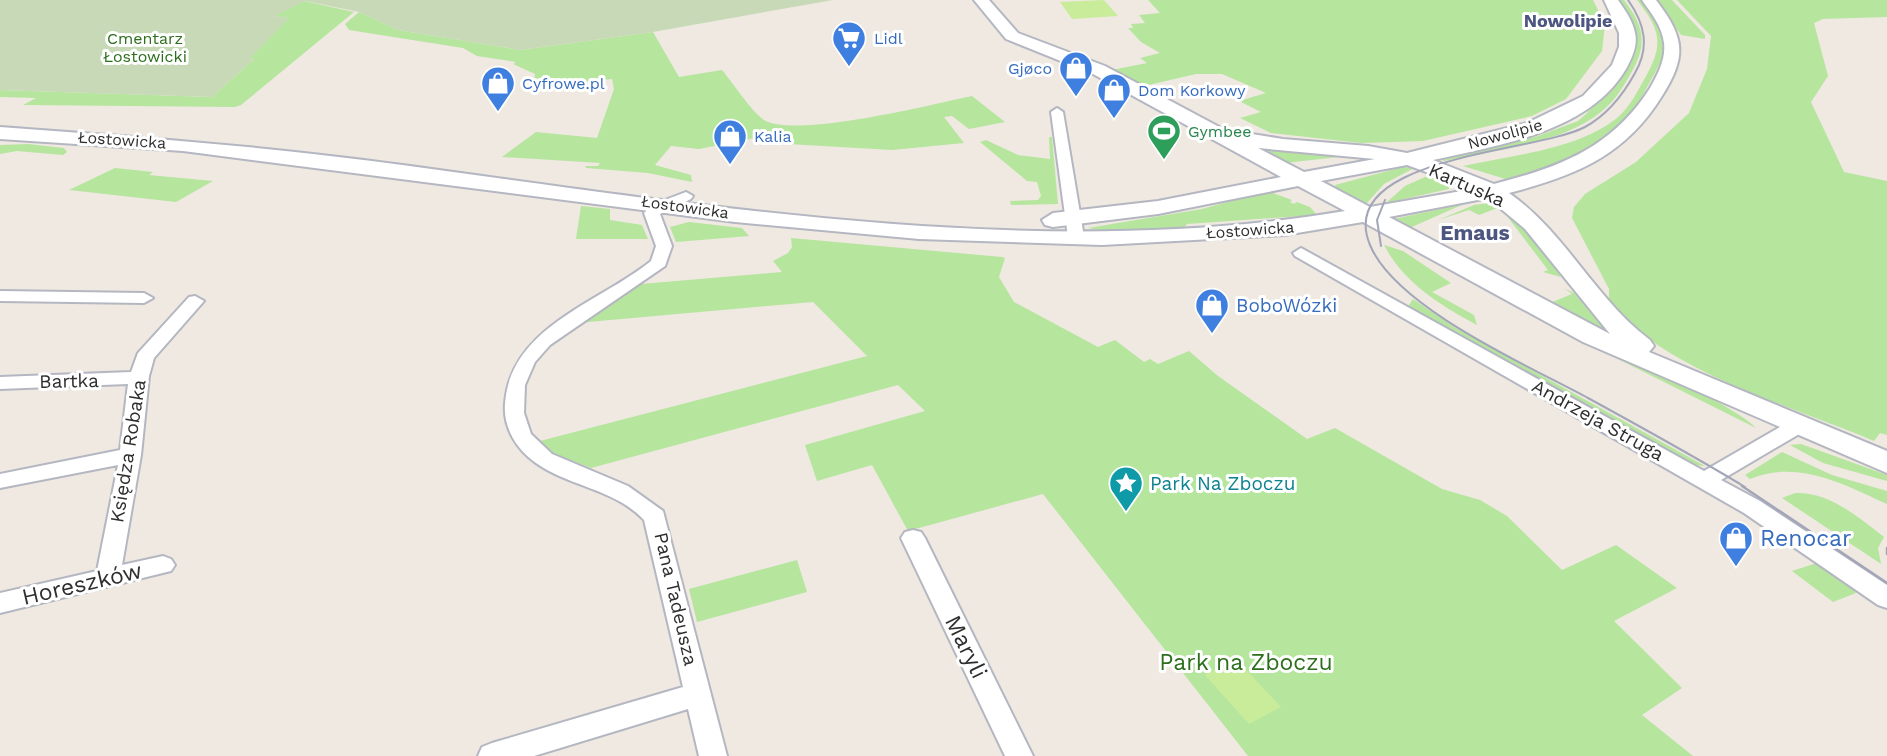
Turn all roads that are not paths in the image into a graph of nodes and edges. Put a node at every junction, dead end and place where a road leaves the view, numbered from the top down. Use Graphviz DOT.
graph roads {
  1 [pos="981,0"];
  2 [pos="1611,0"];
  3 [pos="1649,0"];
  4 [pos="1057,112"];
  5 [pos="0,122"];
  6 [pos="1201,125"];
  7 [pos="0,133"];
  8 [pos="1403,159"];
  9 [pos="1301,179"];
  10 [pos="1491,192"];
  11 [pos="686,196"];
  12 [pos="663,204"];
  13 [pos="1371,217"];
  14 [pos="1074,228"];
  15 [pos="1301,253"];
  16 [pos="0,296"];
  17 [pos="144,298"];
  18 [pos="195,301"];
  19 [pos="138,376"];
  20 [pos="0,383"];
  21 [pos="1707,385"];
  22 [pos="1799,425"];
  23 [pos="130,455"];
  24 [pos="1887,463"];
  25 [pos="1705,480"];
  26 [pos="0,481"];
  27 [pos="914,538"];
  28 [pos="163,565"];
  29 [pos="108,578"];
  30 [pos="1887,598"];
  31 [pos="0,603"];
  32 [pos="698,694"];
  33 [pos="492,756"];
  34 [pos="713,756"];
  35 [pos="1019,756"];
  1 -- 6 [label="main road, Kartuska"];
  2 -- 8 [label="main road, Nowolipie"];
  3 -- 10 [label="main road"];
  4 -- 14 [label="street"];
  5 -- 11 [label="main road, Łostowicka"];
  6 -- 8 [label="main road, Kartuska"];
  6 -- 9 [label="main road, Kartuska"];
  7 -- 12 [label="main road, Łostowicka"];
  8 -- 9 [label="main road, Nowolipie"];
  8 -- 10 [label="main road, Kartuska"];
  9 -- 13 [label="main road, Kartuska"];
  9 -- 14 [label="main road, Łostowicka"];
  10 -- 13 [label="main road"];
  10 -- 21 [label="main road, Kartuska"];
  11 -- 12 [label="street"];
  11 -- 14 [label="main road, Łostowicka"];
  12 -- 14 [label="main road, Łostowicka"];
  12 -- 32 [label="street, Pana Tadeusza"];
  13 -- 14 [label="main road, Łostowicka"];
  13 -- 21 [label="main road, Kartuska"];
  15 -- 25 [label="street, Andrzeja Struga"];
  16 -- 17 [label="street"];
  18 -- 19 [label="street, Księdza Robaka"];
  19 -- 20 [label="street, Bartka"];
  19 -- 23 [label="street, Księdza Robaka"];
  21 -- 22 [label="main road, Kartuska"];
  22 -- 24 [label="main road, Kartuska"];
  22 -- 25 [label="street"];
  23 -- 26 [label="street"];
  23 -- 29 [label="street, Księdza Robaka"];
  25 -- 30 [label="street, Andrzeja Struga"];
  27 -- 35 [label="street, Maryli"];
  28 -- 29 [label="street, Horeszków"];
  29 -- 31 [label="street, Horeszków"];
  32 -- 33 [label="street"];
  32 -- 34 [label="street, Pana Tadeusza"];
}
